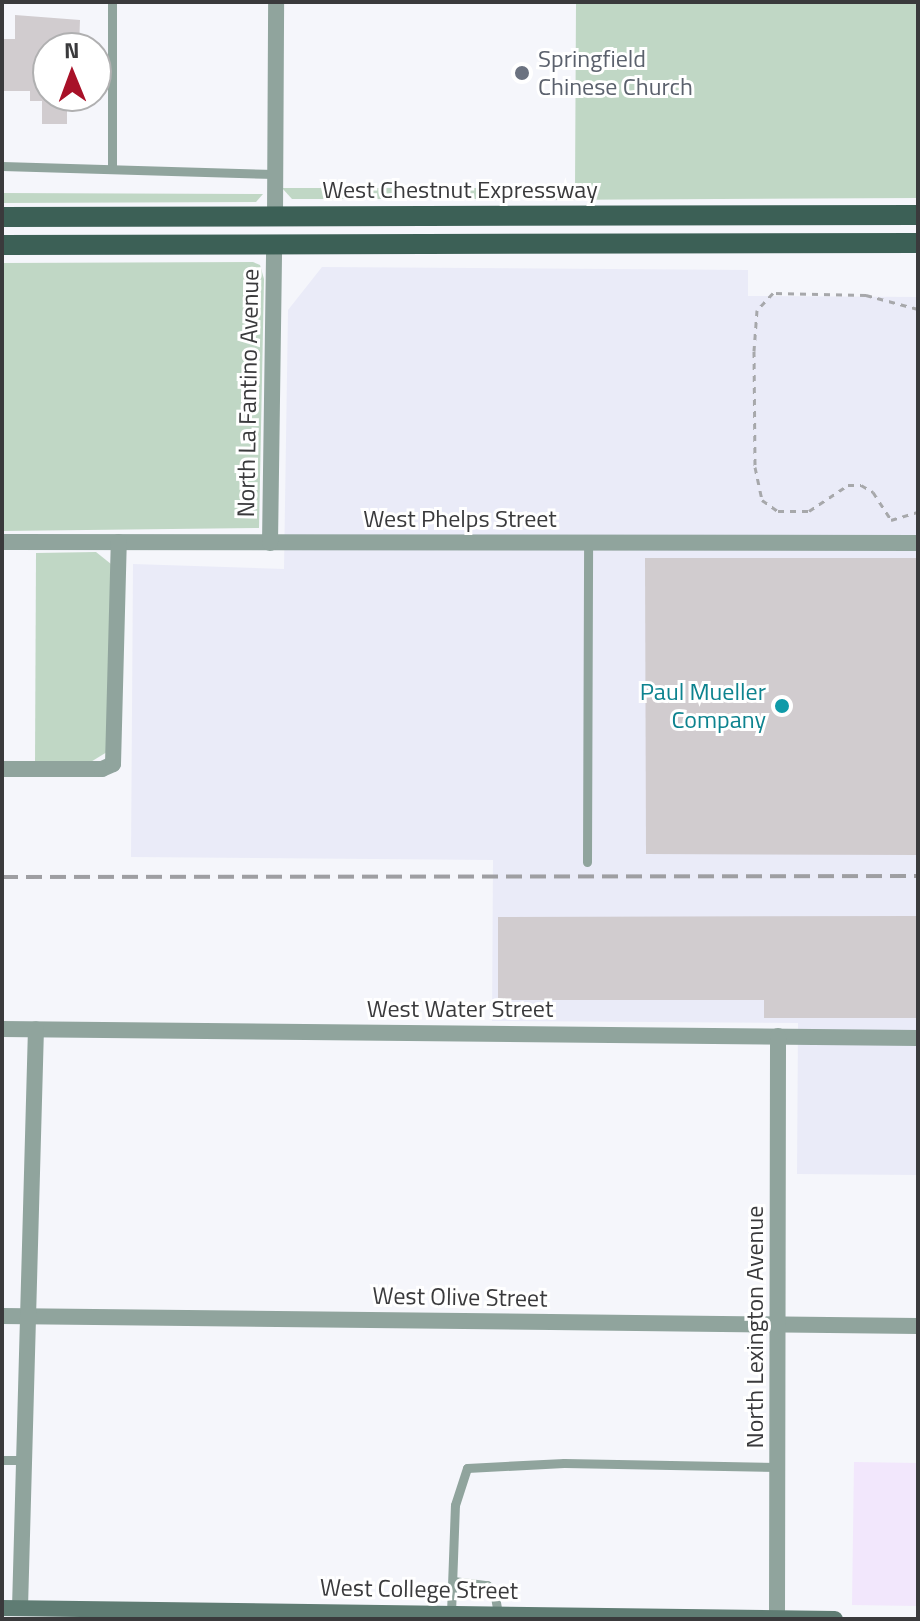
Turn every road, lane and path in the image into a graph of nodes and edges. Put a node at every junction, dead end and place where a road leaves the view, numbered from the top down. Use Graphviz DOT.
graph roads {
  1 [pos="112,2"];
  2 [pos="276,2"];
  3 [pos="2,166"];
  4 [pos="112,168"];
  5 [pos="275,174"];
  6 [pos="918,215"];
  7 [pos="2,217"];
  8 [pos="275,217"];
  9 [pos="918,243"];
  10 [pos="274,244"];
  11 [pos="2,245"];
  12 [pos="918,309"];
  13 [pos="918,512"];
  14 [pos="2,542"];
  15 [pos="119,542"];
  16 [pos="270,543"];
  17 [pos="588,543"];
  18 [pos="918,543"];
  19 [pos="2,769"];
  20 [pos="587,862"];
  21 [pos="2,1029"];
  22 [pos="36,1029"];
  23 [pos="778,1036"];
  24 [pos="918,1038"];
  25 [pos="29,1315"];
  26 [pos="2,1316"];
  27 [pos="780,1325"];
  28 [pos="918,1326"];
  29 [pos="2,1460"];
  30 [pos="25,1460"];
  31 [pos="778,1467"];
  32 [pos="453,1581"];
  33 [pos="2,1608"];
  34 [pos="20,1608"];
  35 [pos="451,1613"];
  36 [pos="498,1614"];
  37 [pos="339,1615"];
  38 [pos="777,1619"];
  39 [pos="835,1619"];
  1 -- 4 [label="lane"];
  2 -- 5 [label="street"];
  3 -- 4 [label="lane"];
  4 -- 5 [label="lane"];
  5 -- 8 [label="street"];
  6 -- 8 [label="main road, West Chestnut Expressway"];
  7 -- 8 [label="main road, West Chestnut Expressway"];
  9 -- 10 [label="main road"];
  10 -- 11 [label="main road"];
  10 -- 16 [label="street, North La Fantino Avenue"];
  12 -- 13 [label="path"];
  14 -- 15 [label="street, West Phelps Street"];
  15 -- 16 [label="street, West Phelps Street"];
  15 -- 19 [label="street"];
  16 -- 17 [label="street, West Phelps Street"];
  17 -- 18 [label="street, West Phelps Street"];
  17 -- 20 [label="lane"];
  21 -- 22 [label="street, West Water Street"];
  22 -- 23 [label="street, West Water Street"];
  22 -- 25 [label="street"];
  23 -- 24 [label="street, West Water Street"];
  23 -- 27 [label="street, North Lexington Avenue"];
  25 -- 26 [label="street, West Olive Street"];
  25 -- 27 [label="street, West Olive Street"];
  25 -- 30 [label="street"];
  27 -- 28 [label="street, West Olive Street"];
  27 -- 31 [label="street, North Lexington Avenue"];
  29 -- 30 [label="lane"];
  30 -- 34 [label="street"];
  31 -- 32 [label="lane"];
  31 -- 38 [label="street, North Lexington Avenue"];
  32 -- 35 [label="lane"];
  32 -- 36 [label="lane"];
  33 -- 34 [label="main road, West College Street"];
  34 -- 37 [label="main road, West College Street"];
  35 -- 36 [label="main road, West College Street"];
  35 -- 37 [label="main road, West College Street"];
  36 -- 38 [label="main road, West College Street"];
  38 -- 39 [label="main road, West College Street"];
}
